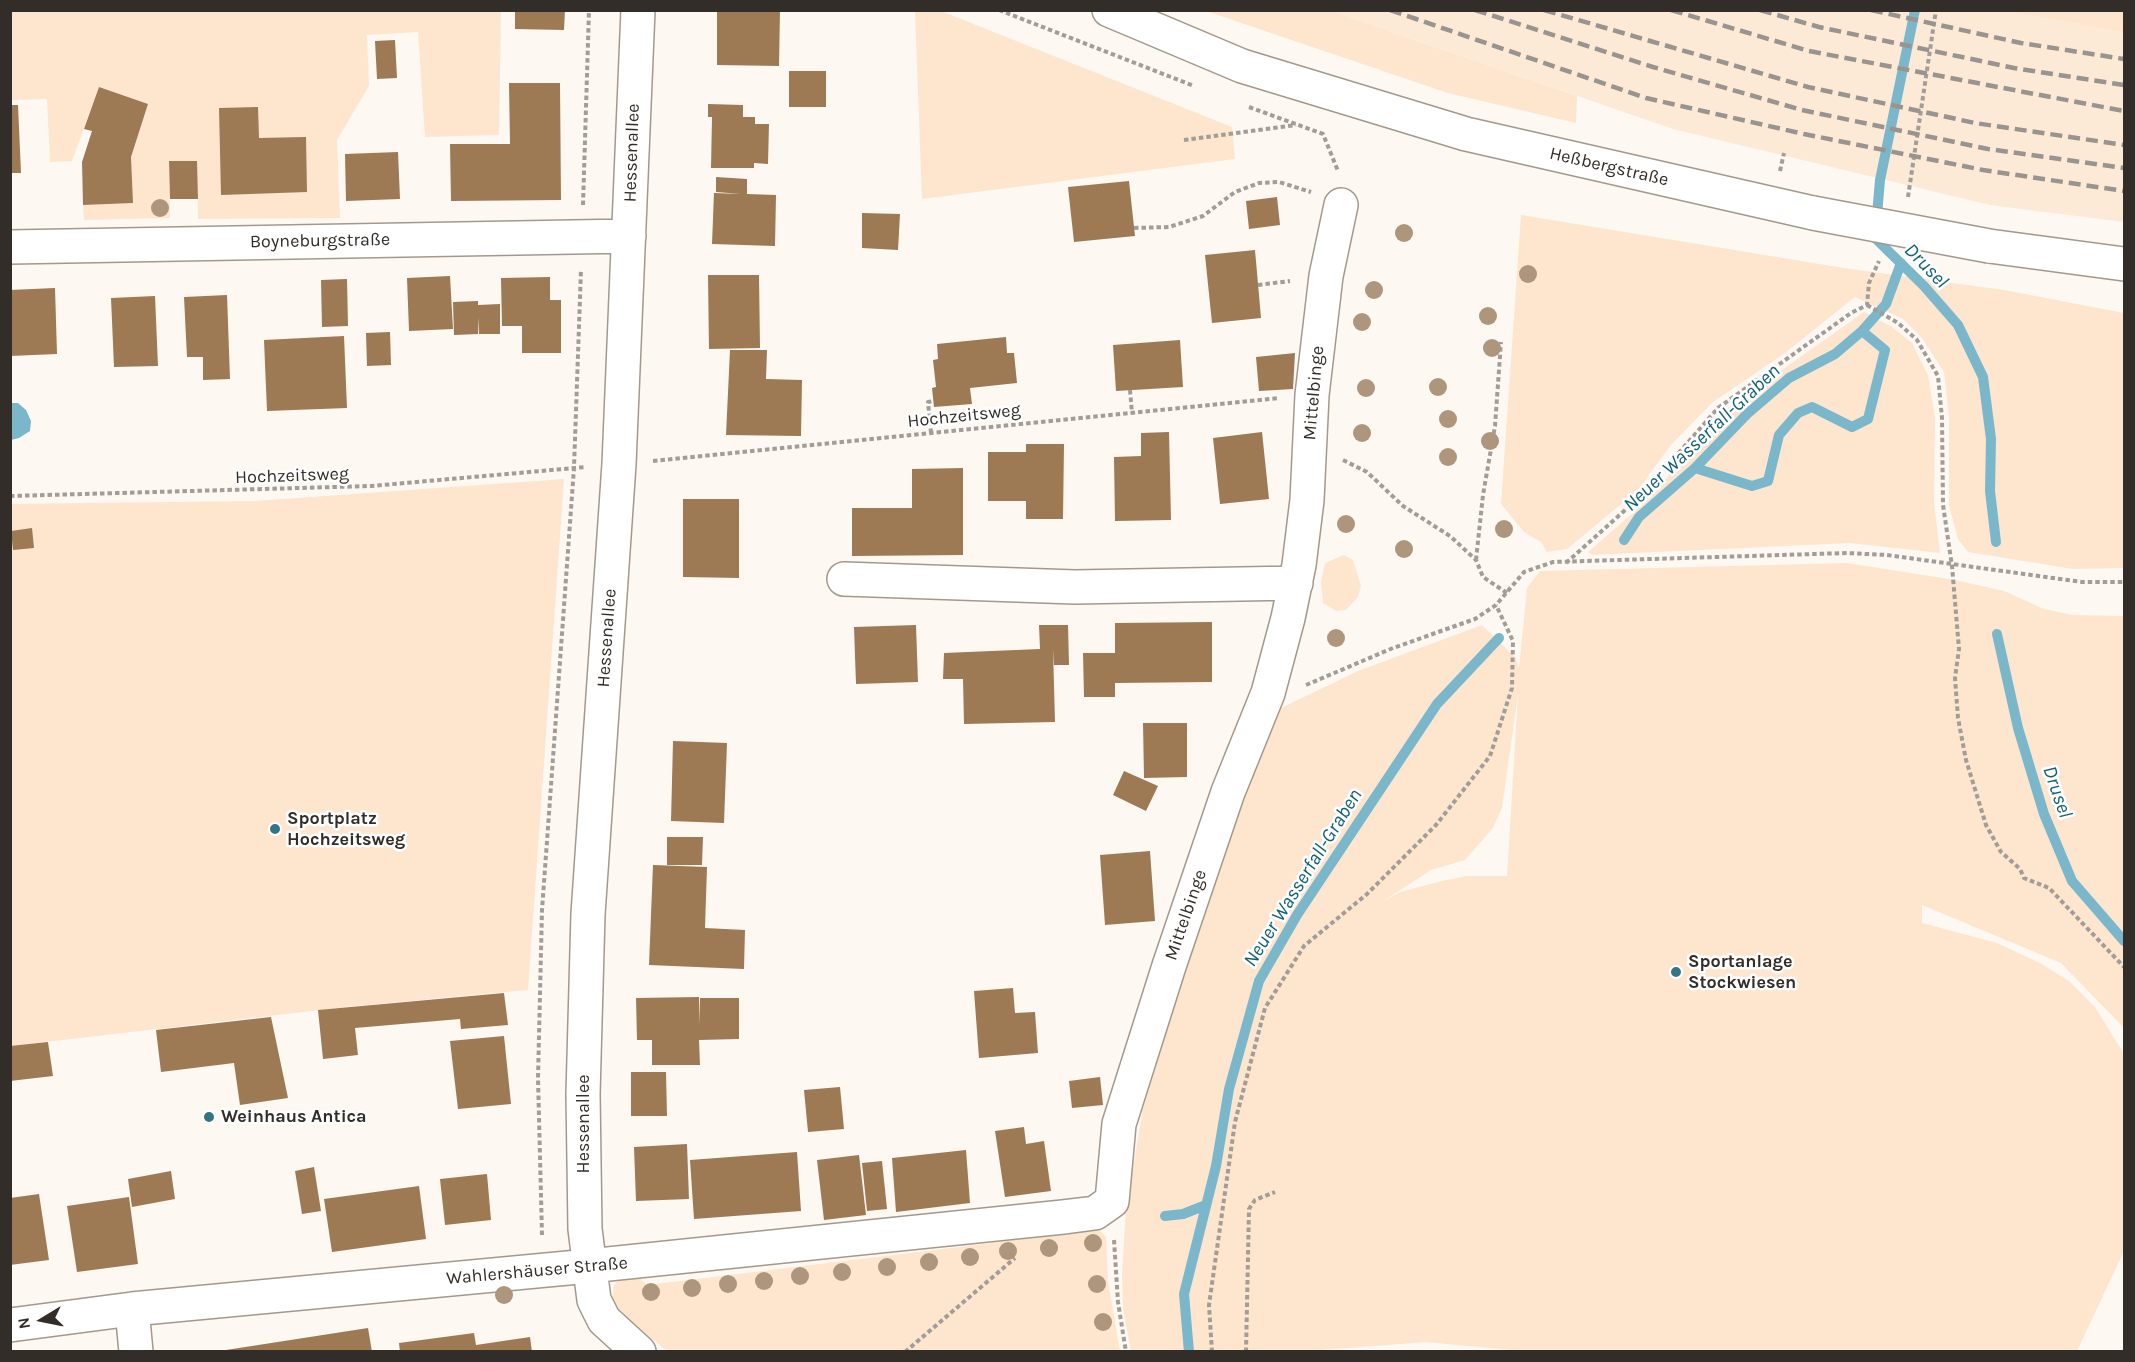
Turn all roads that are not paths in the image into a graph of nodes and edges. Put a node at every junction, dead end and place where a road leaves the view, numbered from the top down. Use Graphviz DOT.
graph roads {
  1 [pos="638,10"];
  2 [pos="1109,10"];
  3 [pos="1341,205"];
  4 [pos="629,236"];
  5 [pos="10,247"];
  6 [pos="2124,264"];
  7 [pos="844,579"];
  8 [pos="1296,583"];
  9 [pos="1063,1217"];
  10 [pos="589,1266"];
  11 [pos="132,1309"];
  12 [pos="10,1325"];
  13 [pos="136,1352"];
  14 [pos="639,1352"];
  1 -- 4 [label="street, Hessenallee"];
  2 -- 6 [label="street, Heßbergstraße, bridge"];
  3 -- 8 [label="street, Mittelbinge"];
  4 -- 5 [label="street, Boyneburgstraße"];
  4 -- 10 [label="street, Hessenallee"];
  7 -- 8 [label="street"];
  8 -- 9 [label="street, Mittelbinge"];
  9 -- 10 [label="street, Wahlershäuser Straße"];
  10 -- 11 [label="street, Wahlershäuser Straße"];
  10 -- 14 [label="street, Hessenallee"];
  11 -- 12 [label="street, Wahlershäuser Straße"];
  11 -- 13 [label="street"];
}
